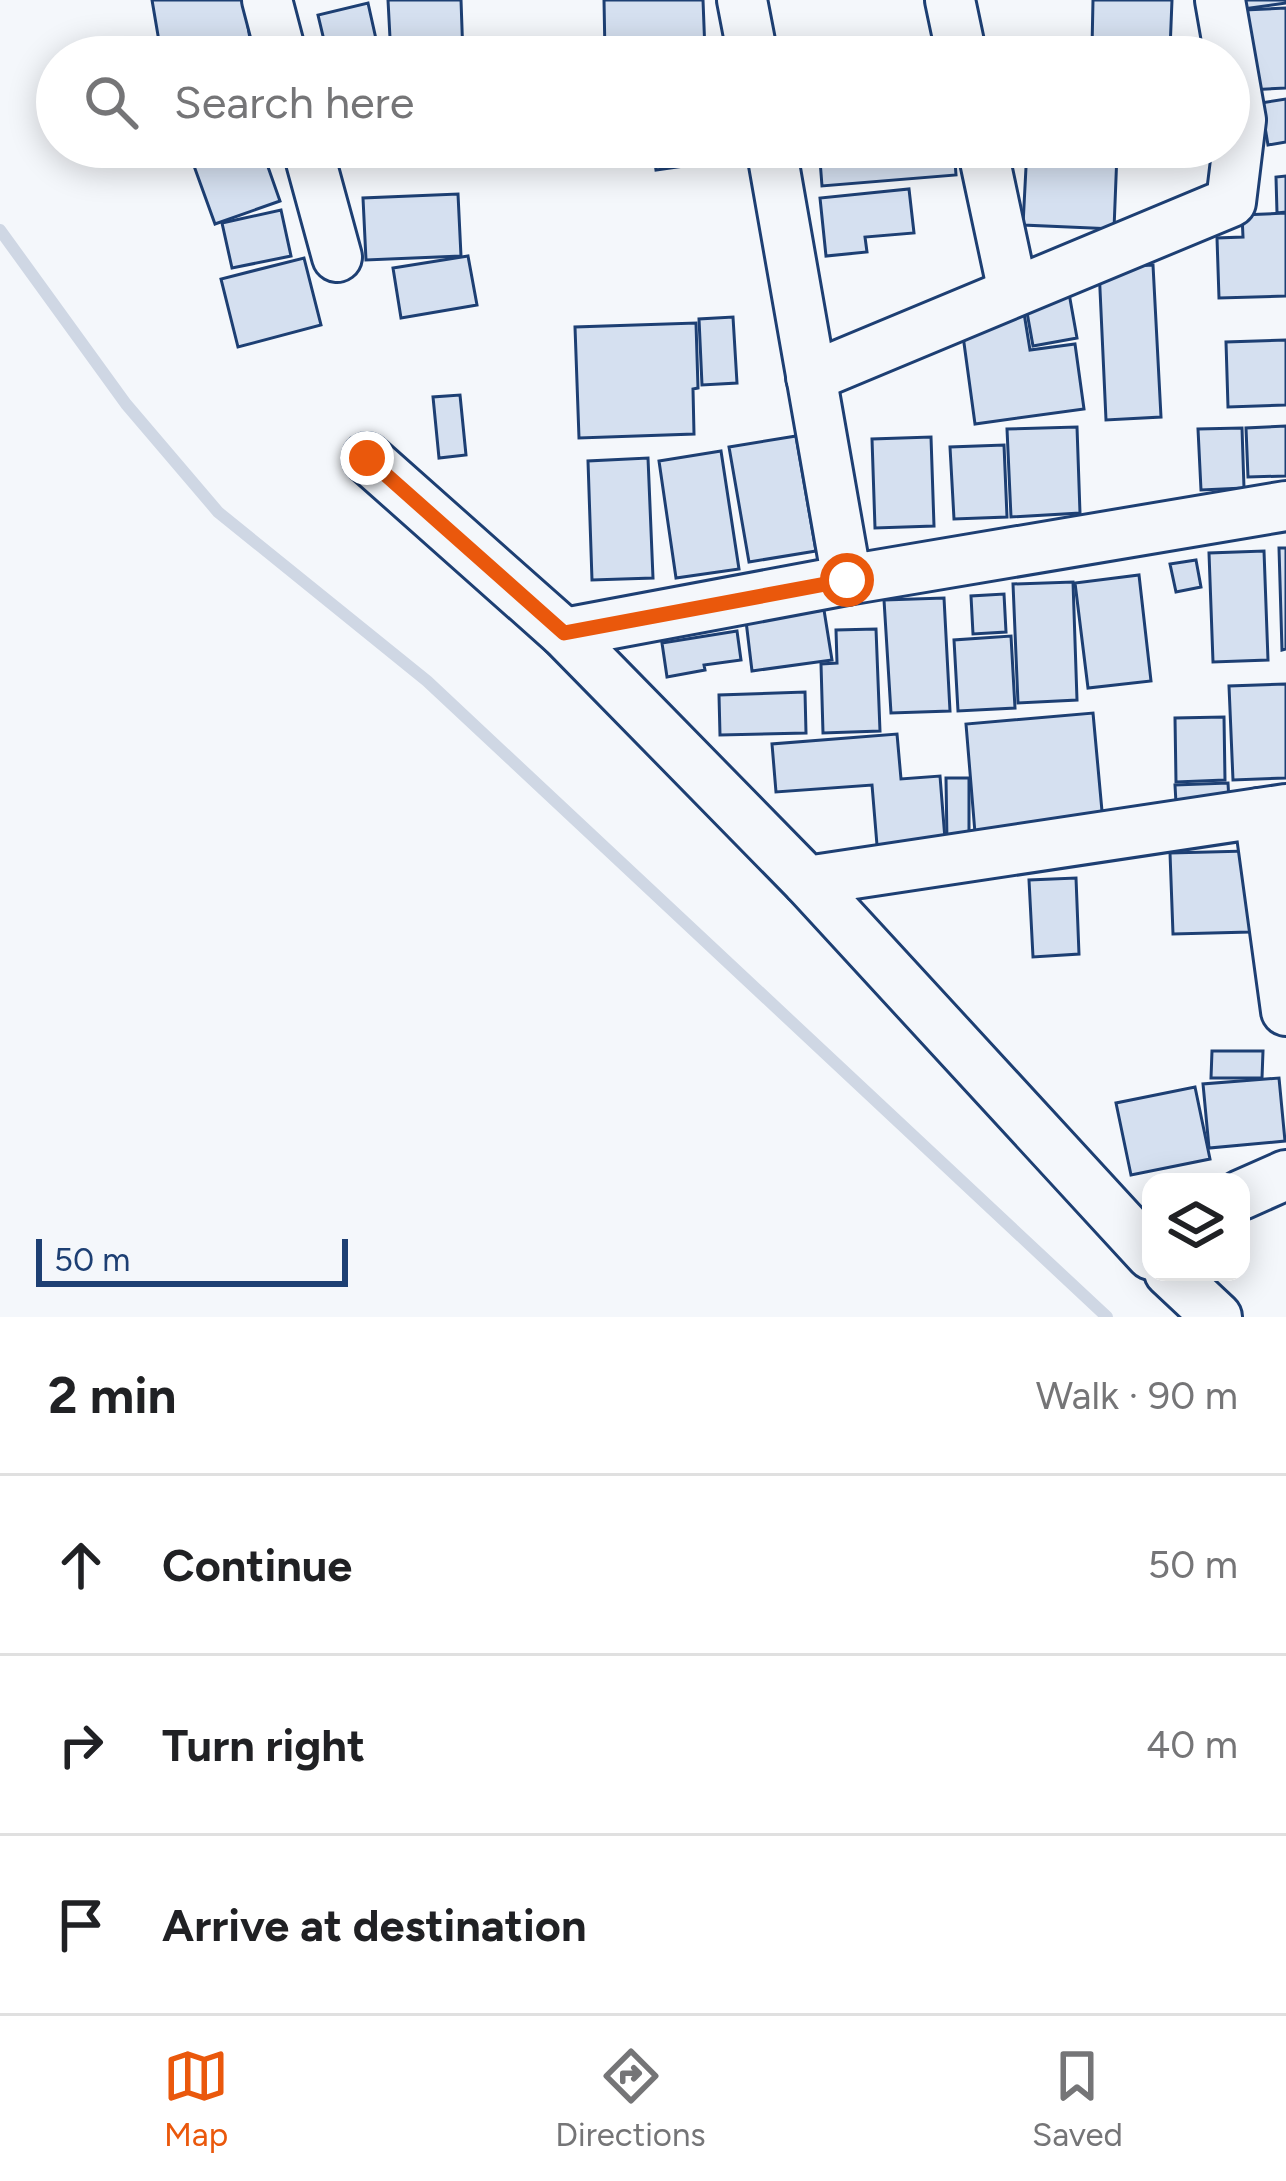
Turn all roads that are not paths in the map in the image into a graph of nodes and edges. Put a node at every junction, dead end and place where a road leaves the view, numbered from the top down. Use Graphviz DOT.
graph roads {
  1 [pos="267,0"];
  2 [pos="742,0"];
  3 [pos="950,0"];
  4 [pos="1220,0"];
  5 [pos="276,36"];
  6 [pos="749,36"];
  7 [pos="958,36"];
  8 [pos="1226,36"];
  9 [pos="313,168"];
  10 [pos="774,168"];
  11 [pos="986,168"];
  12 [pos="1235,168"];
  13 [pos="337,257"];
  14 [pos="1013,292"];
  15 [pos="811,377"];
  16 [pos="367,458"];
  17 [pos="1286,506"];
  18 [pos="847,580"];
  19 [pos="564,633"];
  20 [pos="1273,811"];
  21 [pos="807,881"];
  22 [pos="1286,1011"];
  23 [pos="1286,1175"];
  24 [pos="1250,1191"];
  25 [pos="1142,1240"];
  26 [pos="1182,1281"];
  27 [pos="1217,1317"];
  1 -- 5 [label="street"];
  2 -- 6 [label="street"];
  3 -- 7 [label="street"];
  4 -- 8 [label="street"];
  9 -- 13 [label="street"];
  10 -- 15 [label="street"];
  11 -- 14 [label="street"];
  12 -- 14 [label="street"];
  14 -- 15 [label="street"];
  15 -- 18 [label="street"];
  16 -- 19 [label="street"];
  17 -- 18 [label="street"];
  18 -- 19 [label="street"];
  19 -- 21 [label="street"];
  20 -- 21 [label="street"];
  20 -- 22 [label="street"];
  21 -- 25 [label="street"];
  23 -- 24 [label="street"];
  26 -- 27 [label="street"];
}
